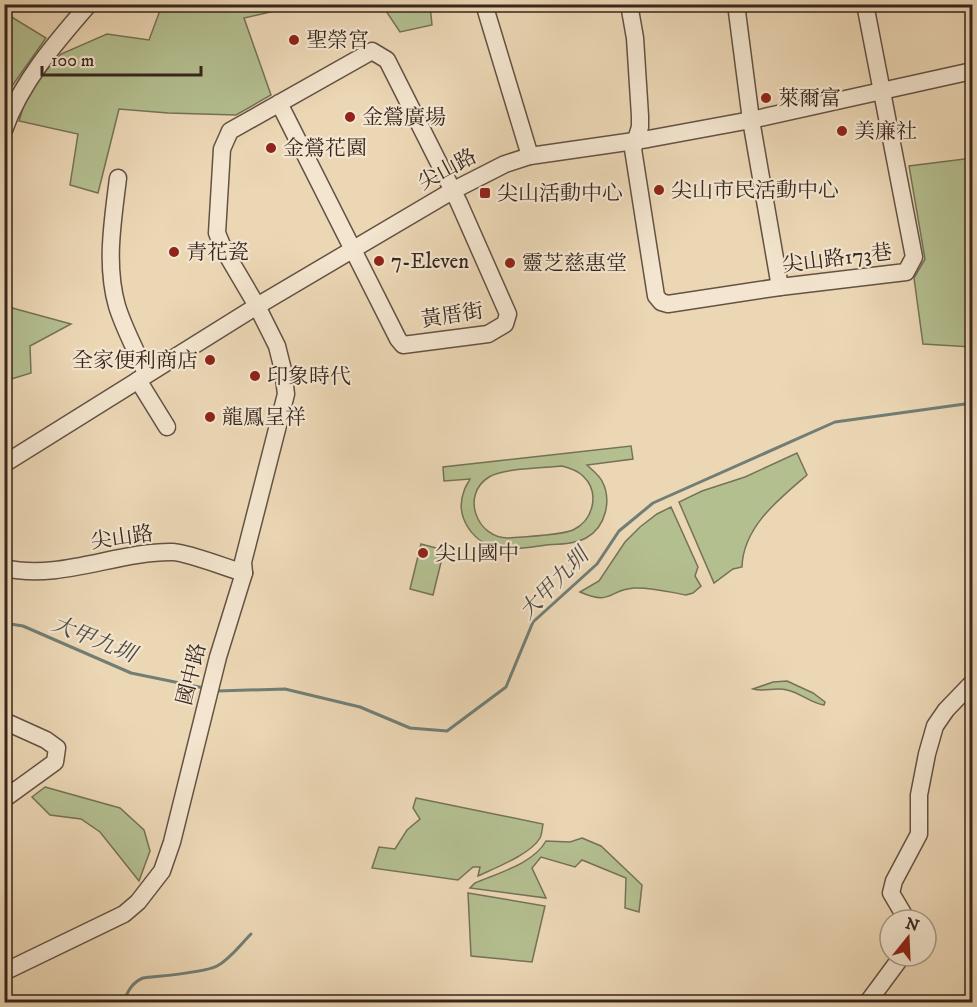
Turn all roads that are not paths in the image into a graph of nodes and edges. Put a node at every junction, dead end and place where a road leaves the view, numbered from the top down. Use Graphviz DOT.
graph roads {
  1 [pos="89,4"];
  2 [pos="484,4"];
  3 [pos="629,4"];
  4 [pos="736,4"];
  5 [pos="865,4"];
  6 [pos="972,71"];
  7 [pos="882,92"];
  8 [pos="279,103"];
  9 [pos="751,120"];
  10 [pos="4,130"];
  11 [pos="636,140"];
  12 [pos="530,156"];
  13 [pos="118,178"];
  14 [pos="452,191"];
  15 [pos="353,250"];
  16 [pos="780,287"];
  17 [pos="257,306"];
  18 [pos="142,377"];
  19 [pos="167,427"];
  20 [pos="4,464"];
  21 [pos="4,568"];
  22 [pos="244,573"];
  23 [pos="972,684"];
  24 [pos="4,721"];
  25 [pos="4,799"];
  26 [pos="900,908"];
  27 [pos="893,968"];
  28 [pos="4,972"];
  29 [pos="868,1002"];
  1 -- 10 [label="street"];
  2 -- 12 [label="street"];
  3 -- 11 [label="street"];
  4 -- 9 [label="street"];
  5 -- 7 [label="street"];
  6 -- 7 [label="street, 尖山路"];
  7 -- 9 [label="street, 尖山路"];
  7 -- 16 [label="street, 尖山路173巷"];
  8 -- 14 [label="street, 國中路"];
  8 -- 15 [label="street"];
  8 -- 17 [label="street, 國中路"];
  9 -- 11 [label="street, 尖山路"];
  9 -- 16 [label="street"];
  11 -- 12 [label="street, 尖山路"];
  11 -- 16 [label="street, 尖山路173巷"];
  12 -- 14 [label="street, 尖山路"];
  13 -- 18 [label="street"];
  14 -- 15 [label="street, 尖山路"];
  14 -- 15 [label="street, 黃厝街"];
  15 -- 17 [label="street, 尖山路"];
  17 -- 18 [label="street, 尖山路"];
  17 -- 22 [label="street, 國中路"];
  18 -- 19 [label="street"];
  18 -- 20 [label="street, 尖山路"];
  21 -- 22 [label="street, 尖山路"];
  22 -- 28 [label="street, 國中路"];
  23 -- 26 [label="street"];
  24 -- 25 [label="street"];
  27 -- 29 [label="street"];
}
